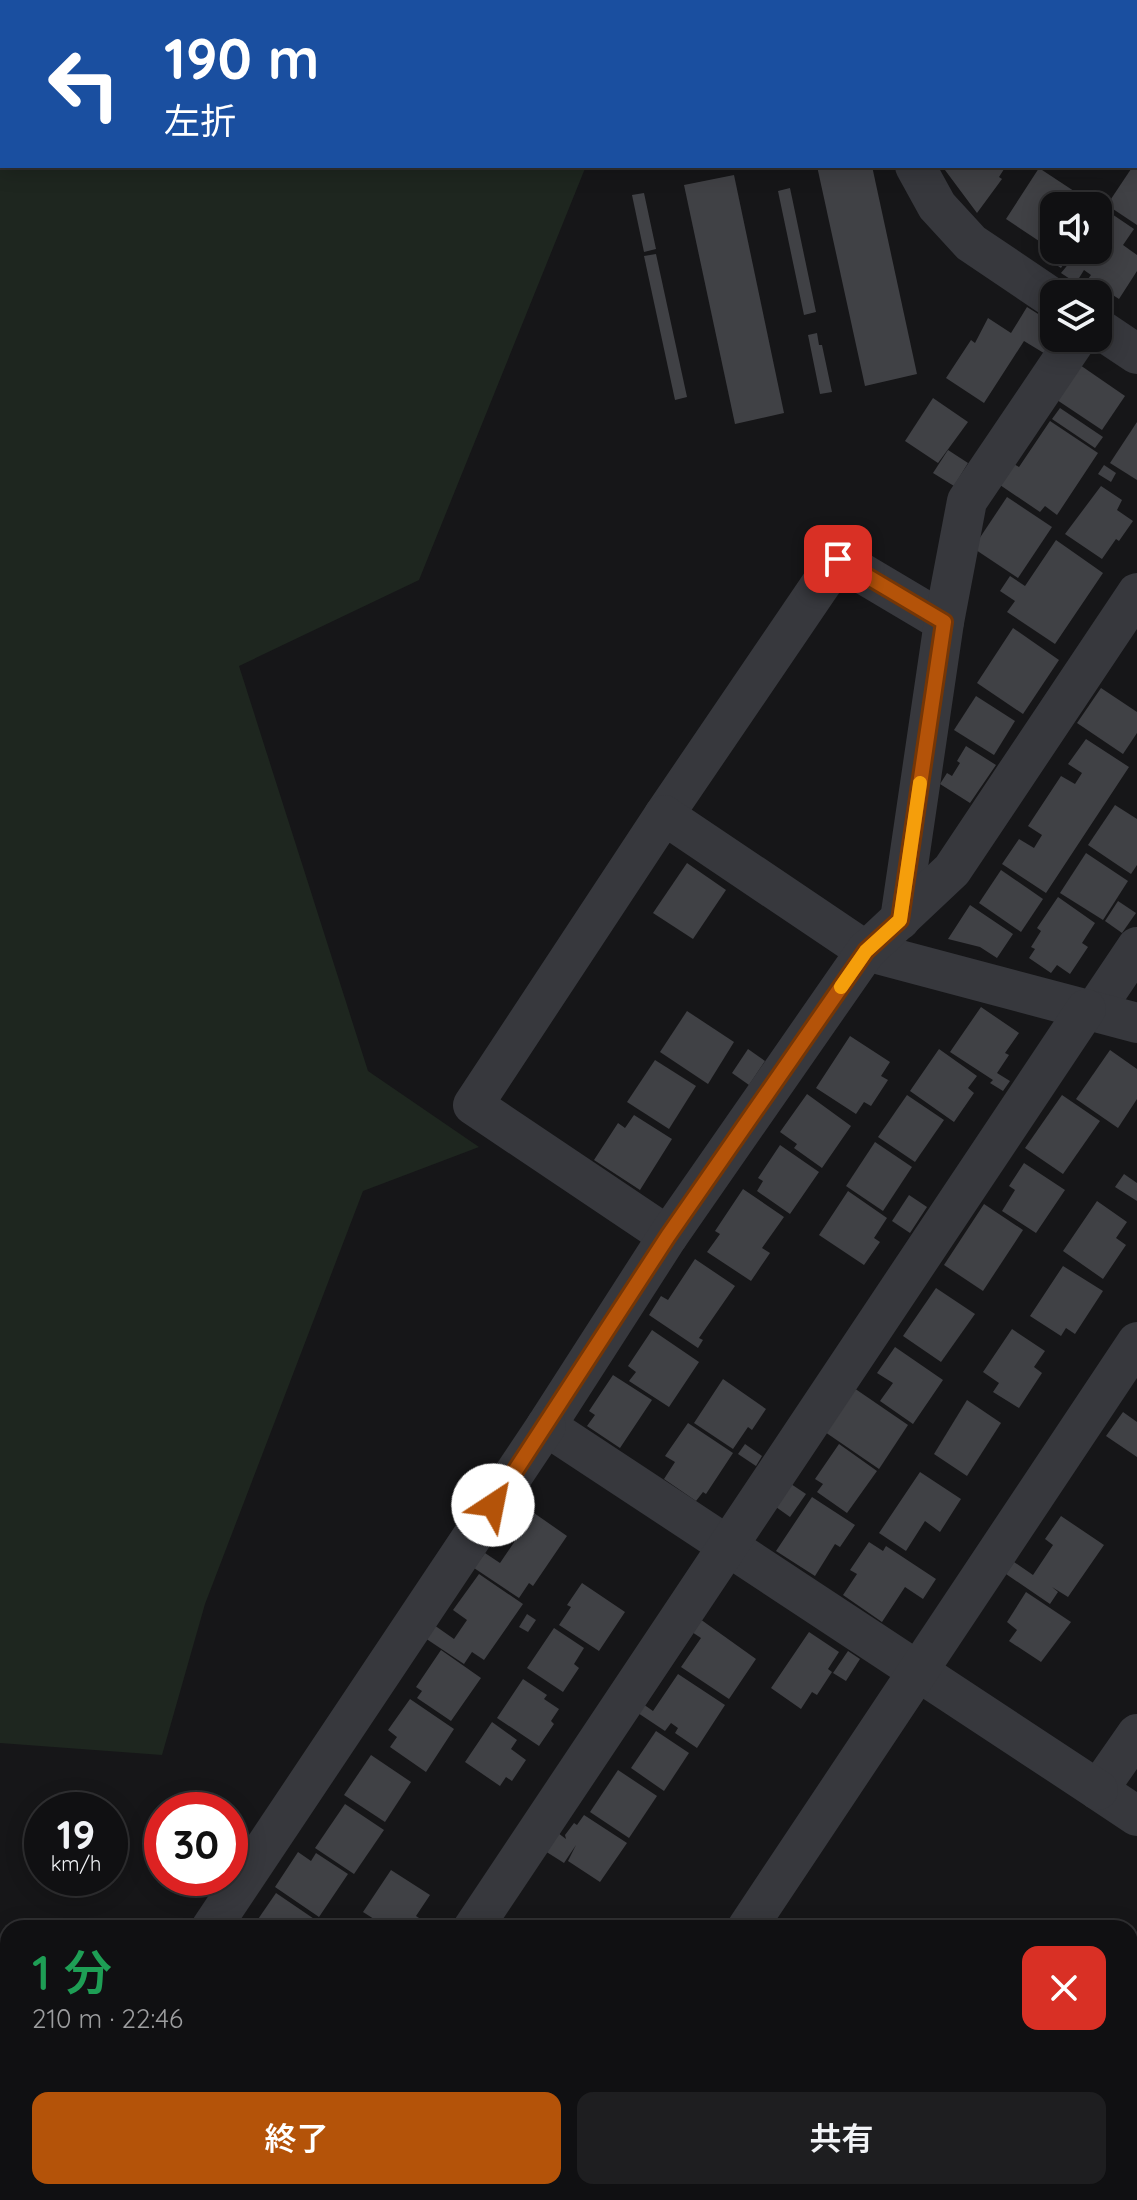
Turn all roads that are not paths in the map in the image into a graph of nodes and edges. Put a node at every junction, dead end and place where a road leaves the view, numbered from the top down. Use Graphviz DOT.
graph roads {
  1 [pos="916,168"];
  2 [pos="1040,290"];
  3 [pos="1112,337"];
  4 [pos="1068,352"];
  5 [pos="1137,354"];
  6 [pos="1137,593"];
  7 [pos="944,622"];
  8 [pos="664,815"];
  9 [pos="900,920"];
  10 [pos="1137,947"];
  11 [pos="866,951"];
  12 [pos="1090,1010"];
  13 [pos="1137,1023"];
  14 [pos="668,1236"];
  15 [pos="1137,1342"];
  16 [pos="546,1426"];
  17 [pos="728,1546"];
  18 [pos="919,1672"];
  19 [pos="1137,1734"];
  20 [pos="1098,1790"];
  21 [pos="1137,1816"];
  22 [pos="216,1920"];
  23 [pos="478,1920"];
  24 [pos="752,1920"];
  1 -- 2 [label="street"];
  3 -- 5 [label="street"];
  4 -- 7 [label="street"];
  6 -- 9 [label="street"];
  7 -- 8 [label="street"];
  7 -- 9 [label="street"];
  8 -- 11 [label="street"];
  8 -- 14 [label="street"];
  9 -- 11 [label="street"];
  10 -- 12 [label="street"];
  11 -- 12 [label="street"];
  11 -- 14 [label="street"];
  12 -- 13 [label="street"];
  12 -- 17 [label="street"];
  14 -- 16 [label="street"];
  15 -- 18 [label="street"];
  16 -- 17 [label="street"];
  16 -- 22 [label="street"];
  17 -- 18 [label="street"];
  17 -- 23 [label="street"];
  18 -- 20 [label="street"];
  18 -- 24 [label="street"];
  19 -- 20 [label="street"];
  20 -- 21 [label="street"];
}
